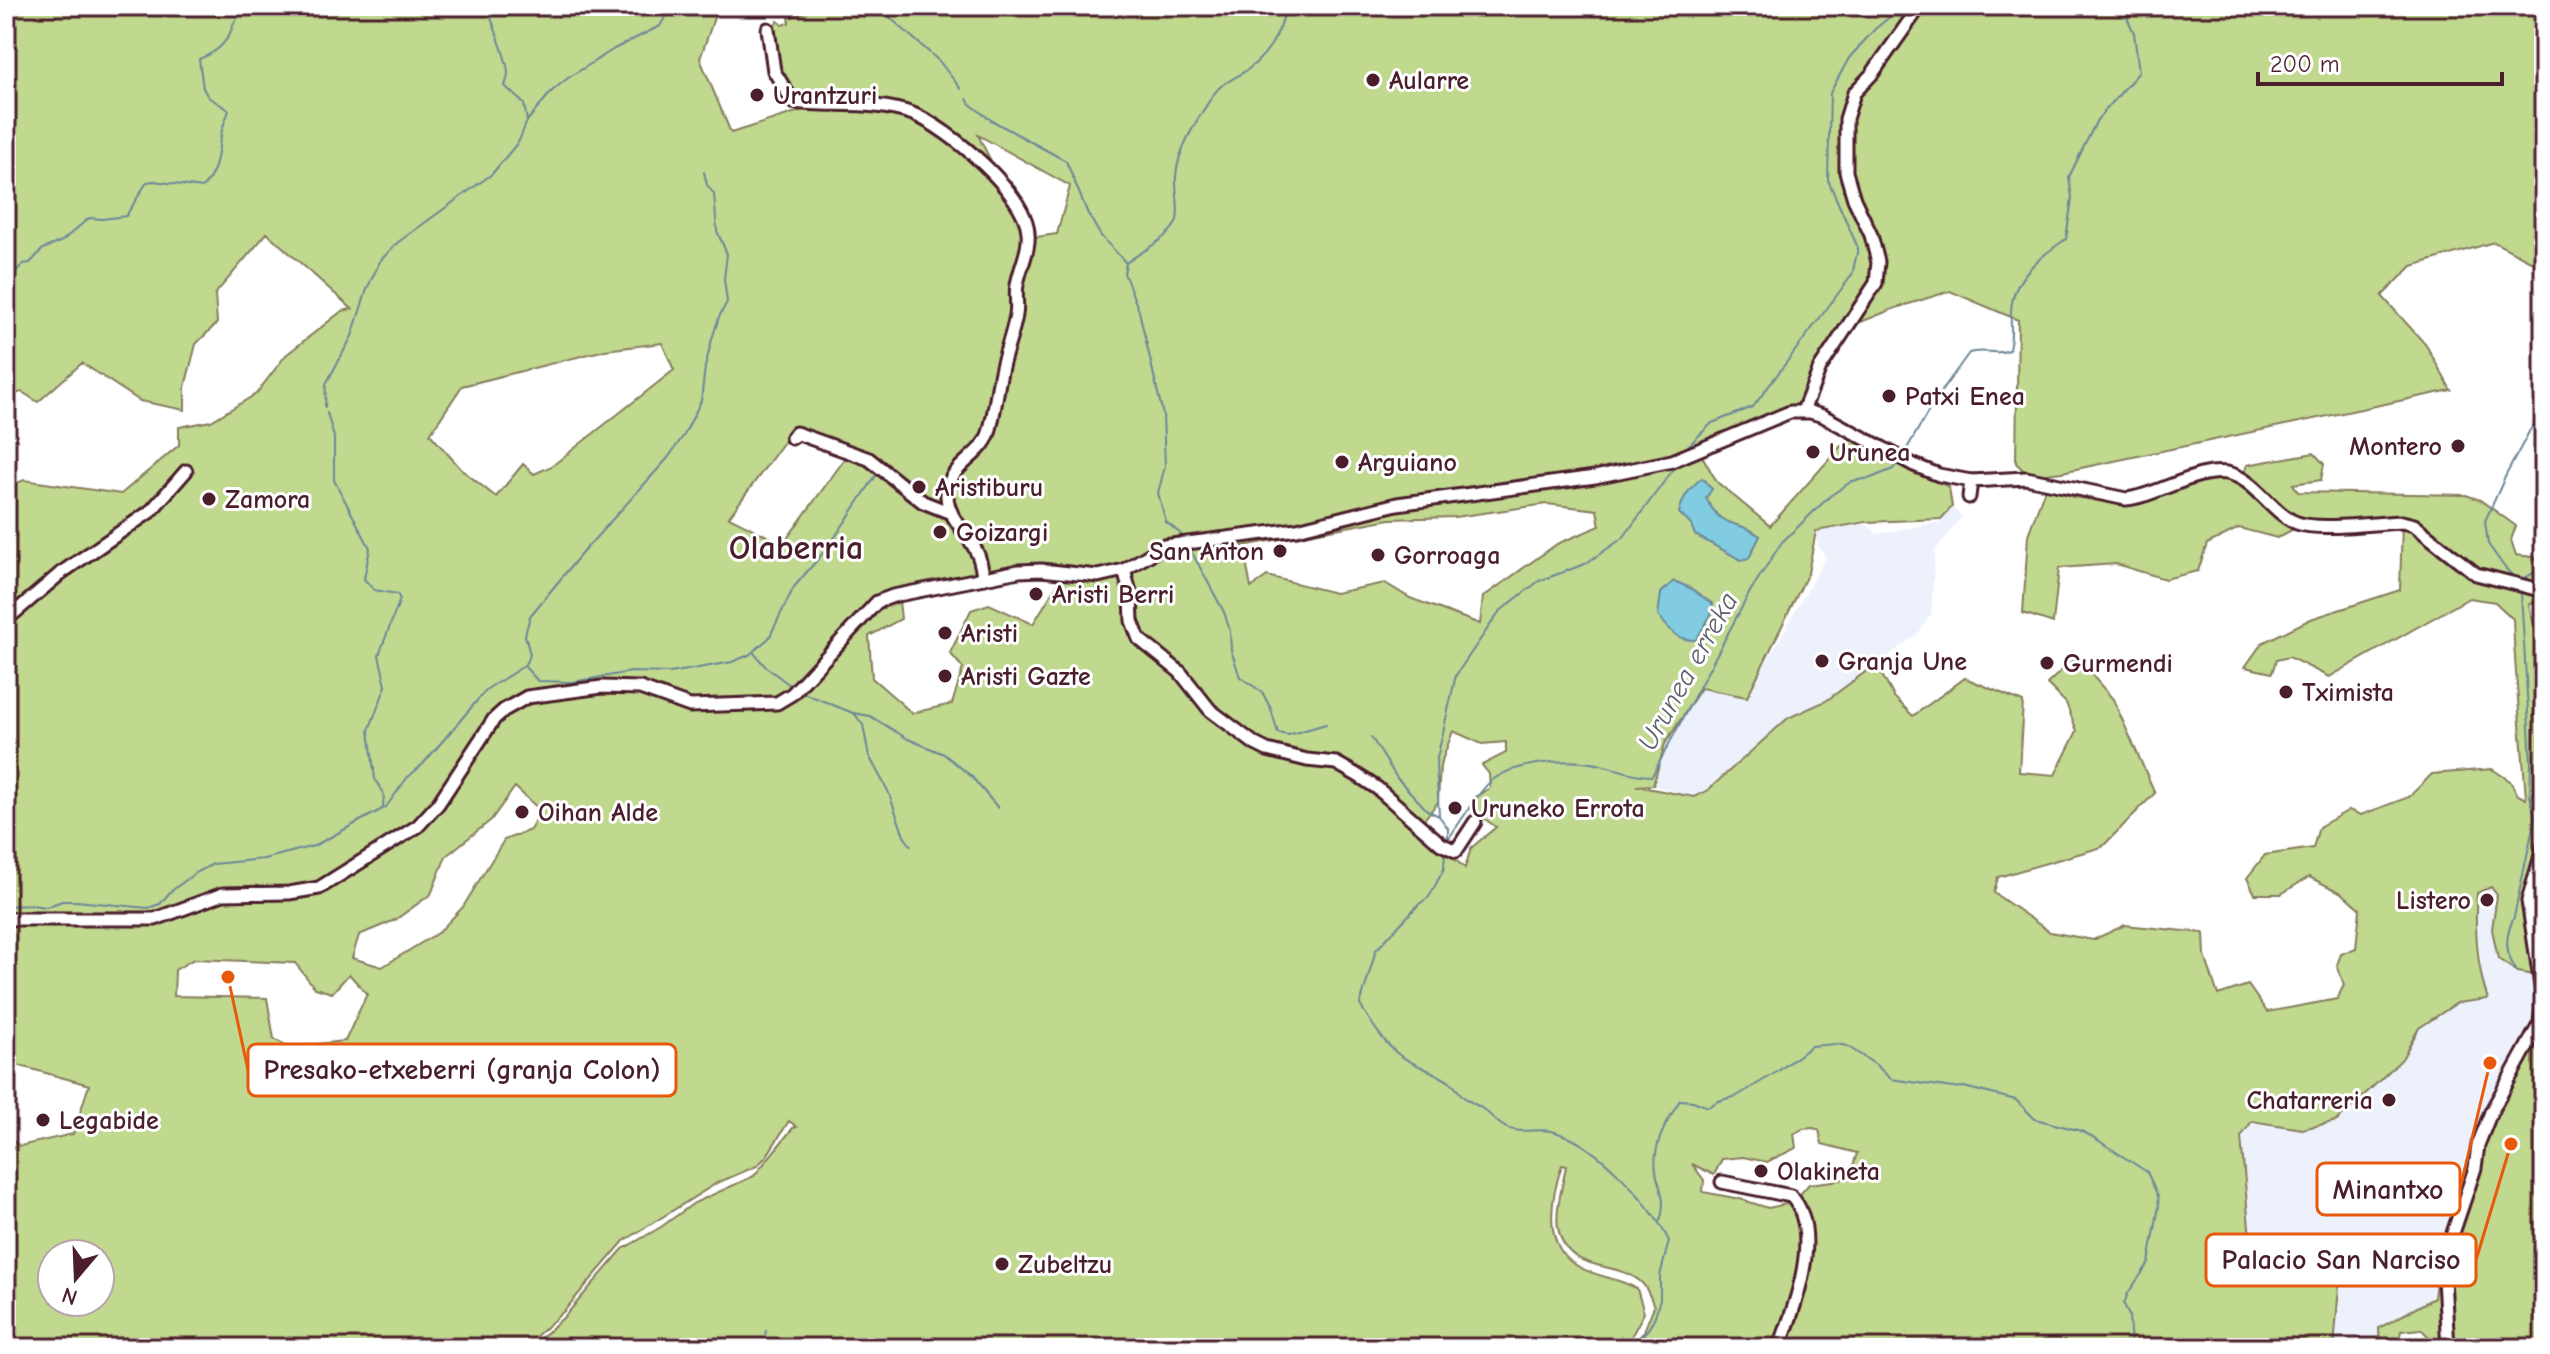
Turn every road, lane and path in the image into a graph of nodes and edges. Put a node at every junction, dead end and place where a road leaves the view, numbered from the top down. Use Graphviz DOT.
graph roads {
  1 [pos="1920,6"];
  2 [pos="768,29"];
  3 [pos="1803,411"];
  4 [pos="792,438"];
  5 [pos="186,471"];
  6 [pos="1971,481"];
  7 [pos="1969,497"];
  8 [pos="951,513"];
  9 [pos="1124,570"];
  10 [pos="984,578"];
  11 [pos="2544,591"];
  12 [pos="6,620"];
  13 [pos="1475,822"];
  14 [pos="2544,845"];
  15 [pos="6,919"];
  16 [pos="1722,1182"];
  17 [pos="1779,1348"];
  18 [pos="2448,1348"];
  1 -- 3 [label="street"];
  2 -- 8 [label="street"];
  3 -- 6 [label="street"];
  3 -- 9 [label="street"];
  4 -- 8 [label="street"];
  5 -- 12 [label="street"];
  6 -- 7 [label="street"];
  6 -- 11 [label="street"];
  8 -- 10 [label="street"];
  9 -- 10 [label="street"];
  9 -- 13 [label="street"];
  10 -- 15 [label="street"];
  14 -- 18 [label="street"];
  16 -- 17 [label="street"];
}
